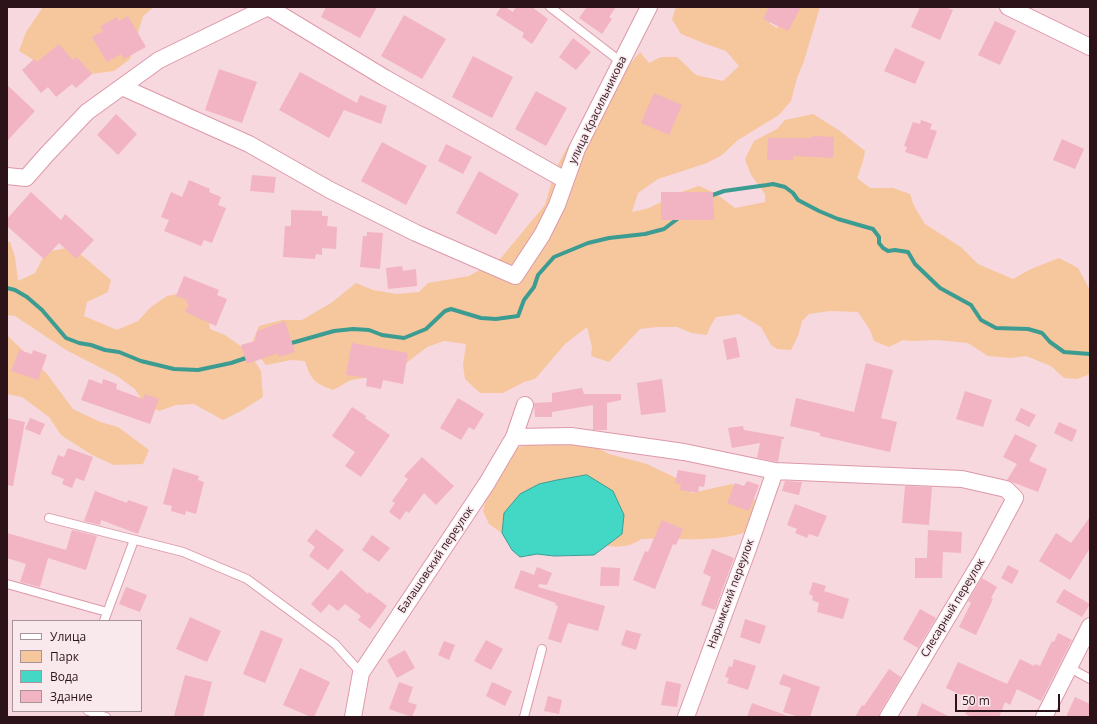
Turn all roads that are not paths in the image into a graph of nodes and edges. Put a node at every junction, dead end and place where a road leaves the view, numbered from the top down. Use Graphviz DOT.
graph roads {
  1 [pos="550,7"];
  2 [pos="649,7"];
  3 [pos="1008,7"];
  4 [pos="1090,47"];
  5 [pos="621,62"];
  6 [pos="122,87"];
  7 [pos="7,176"];
  8 [pos="565,180"];
  9 [pos="525,405"];
  10 [pos="514,437"];
  11 [pos="775,471"];
  12 [pos="49,518"];
  13 [pos="134,540"];
  14 [pos="7,584"];
  15 [pos="107,612"];
  16 [pos="104,620"];
  17 [pos="1090,626"];
  18 [pos="542,650"];
  19 [pos="1068,667"];
  20 [pos="360,673"];
  21 [pos="1090,679"];
  22 [pos="91,712"];
  23 [pos="106,717"];
  24 [pos="353,717"];
  25 [pos="524,717"];
  26 [pos="686,717"];
  27 [pos="888,717"];
  28 [pos="1044,717"];
  1 -- 5 [label="lane"];
  2 -- 5 [label="street, улица Красильникова"];
  3 -- 4 [label="street"];
  5 -- 8 [label="street, улица Красильникова"];
  6 -- 7 [label="street"];
  6 -- 8 [label="street"];
  6 -- 8 [label="street, улица Красильникова"];
  9 -- 10 [label="street, Балашовский переулок"];
  10 -- 11 [label="street"];
  10 -- 20 [label="street, Балашовский переулок"];
  11 -- 26 [label="street, Нарымский переулок"];
  11 -- 27 [label="street, Слесарный переулок"];
  12 -- 13 [label="lane"];
  13 -- 15 [label="lane"];
  13 -- 20 [label="lane"];
  14 -- 15 [label="lane"];
  15 -- 16 [label="lane"];
  17 -- 19 [label="street"];
  18 -- 25 [label="lane"];
  19 -- 21 [label="lane"];
  19 -- 28 [label="street"];
  20 -- 24 [label="street, Балашовский переулок"];
  22 -- 23 [label="lane"];
}
